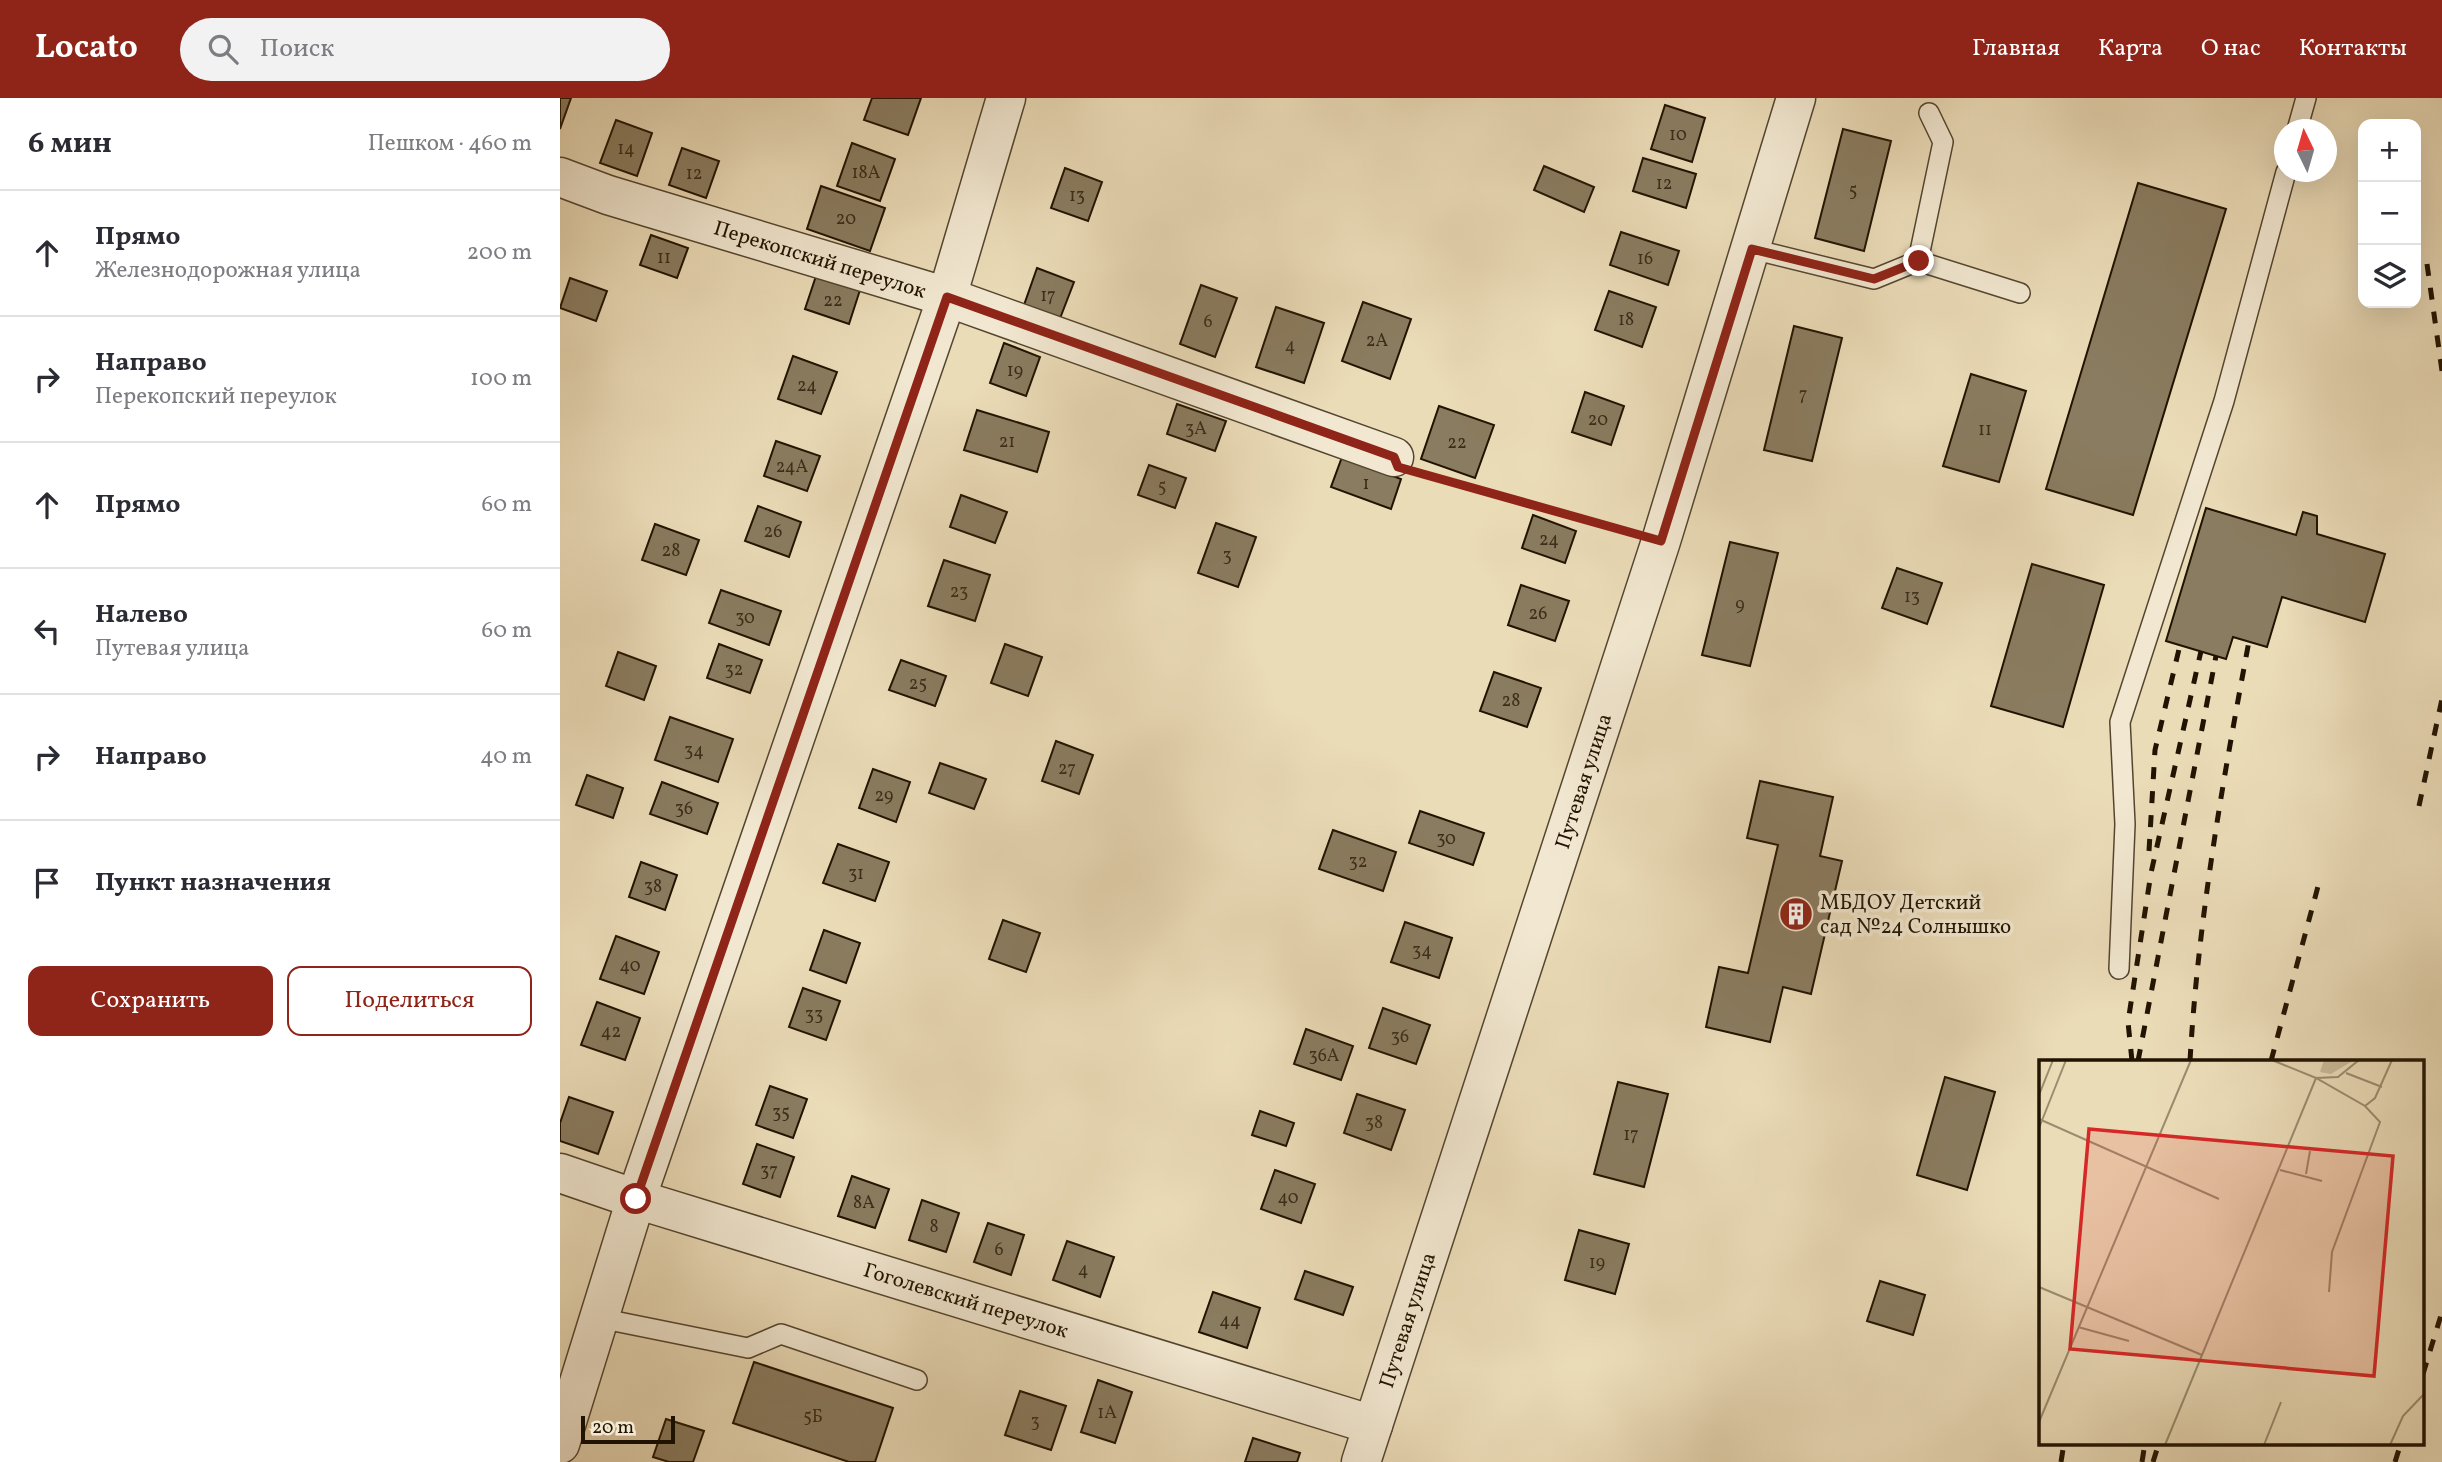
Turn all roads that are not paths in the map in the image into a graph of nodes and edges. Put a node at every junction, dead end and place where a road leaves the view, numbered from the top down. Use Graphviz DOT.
graph roads {
  1 [pos="1006,98"];
  2 [pos="1796,98"];
  3 [pos="2306,98"];
  4 [pos="1929,113"];
  5 [pos="2300,119"];
  6 [pos="560,177"];
  7 [pos="2283,182"];
  8 [pos="1752,249"];
  9 [pos="1919,261"];
  10 [pos="2020,293"];
  11 [pos="947,297"];
  12 [pos="1394,457"];
  13 [pos="2119,970"];
  14 [pos="560,1173"];
  15 [pos="636,1199"];
  16 [pos="599,1318"];
  17 [pos="917,1380"];
  18 [pos="1373,1425"];
  19 [pos="560,1444"];
  20 [pos="1362,1462"];
  1 -- 11 [label="street"];
  2 -- 8 [label="street, Путевая улица"];
  3 -- 5 [label="lane"];
  4 -- 9 [label="lane"];
  6 -- 11 [label="street, Перекопский переулок"];
  7 -- 13 [label="lane"];
  8 -- 9 [label="lane"];
  8 -- 18 [label="street, Путевая улица"];
  9 -- 10 [label="lane"];
  11 -- 12 [label="street, Перекопский переулок"];
  11 -- 15 [label="street"];
  14 -- 15 [label="street, Гоголевский переулок"];
  15 -- 16 [label="street"];
  15 -- 18 [label="street, Гоголевский переулок"];
  16 -- 17 [label="lane"];
  16 -- 19 [label="street"];
  18 -- 20 [label="street, Путевая улица"];
}
